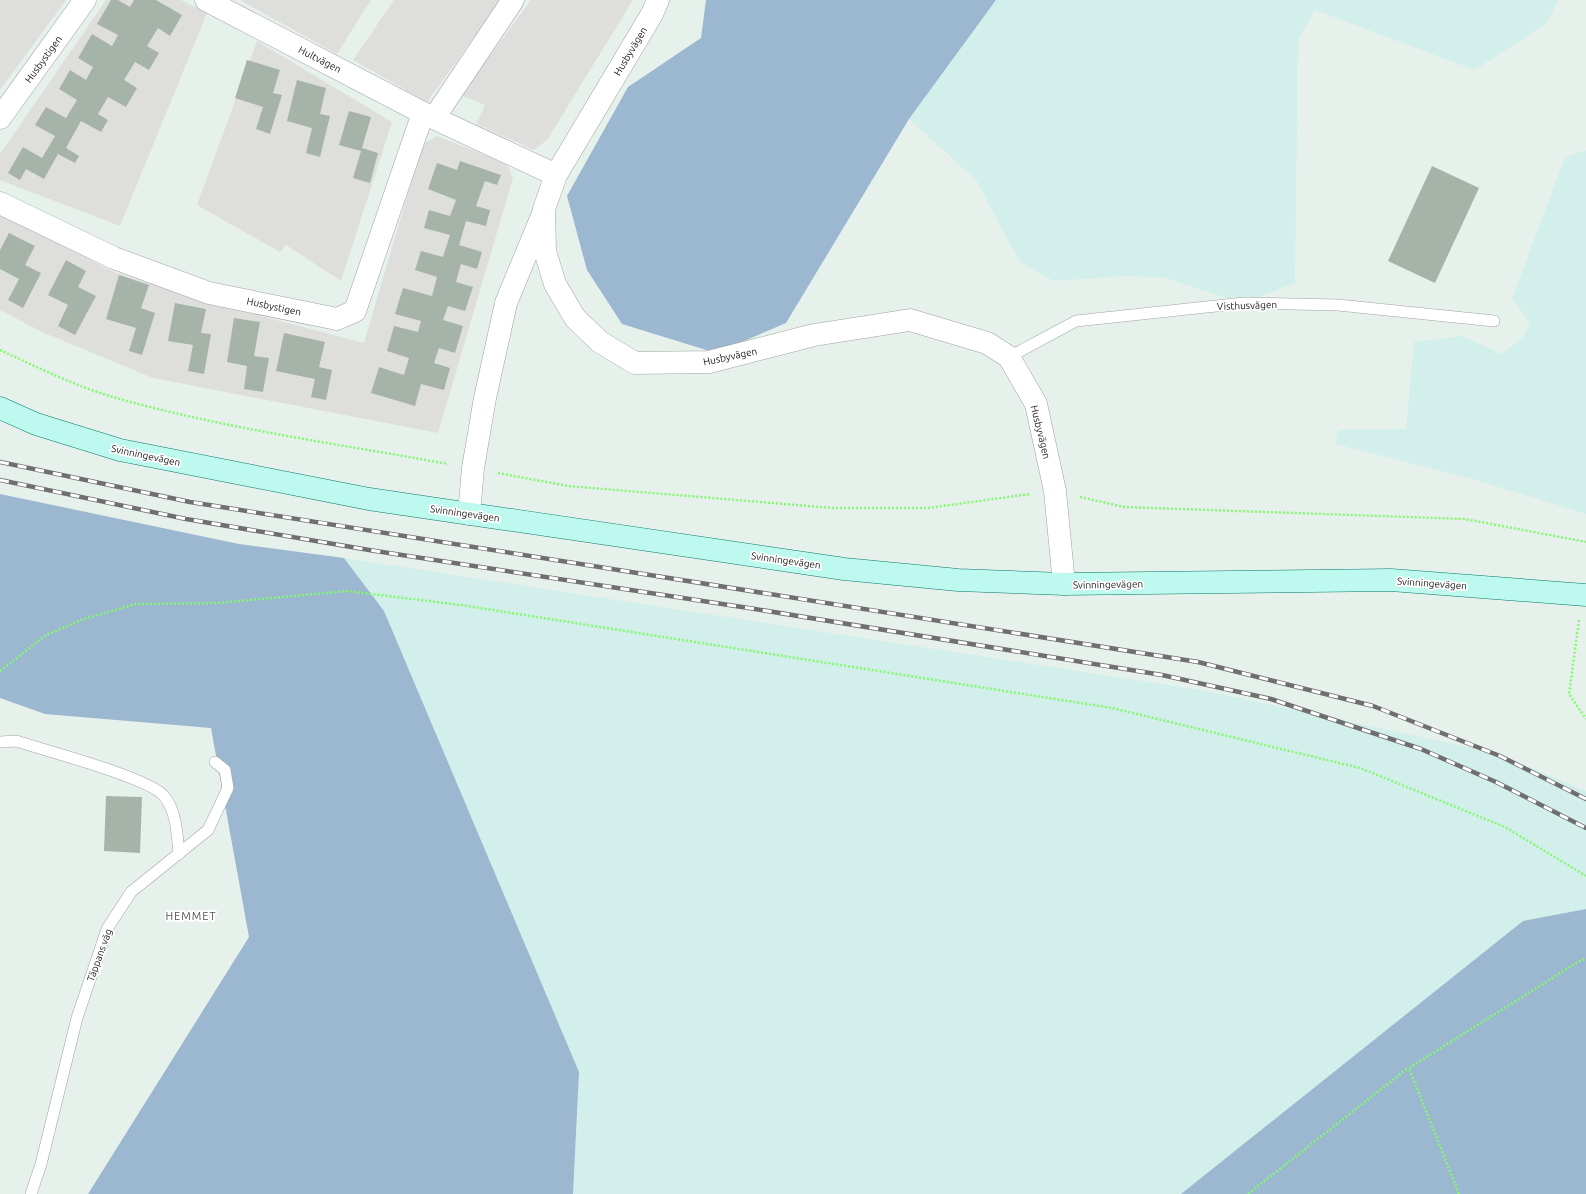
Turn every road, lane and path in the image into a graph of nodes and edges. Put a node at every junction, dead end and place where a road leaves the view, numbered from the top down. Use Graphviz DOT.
graph roads {
  1 [pos="85,0"];
  2 [pos="206,0"];
  3 [pos="513,0"];
  4 [pos="658,0"];
  5 [pos="429,115"];
  6 [pos="0,118"];
  7 [pos="556,175"];
  8 [pos="0,203"];
  9 [pos="544,209"];
  10 [pos="1494,321"];
  11 [pos="0,350"];
  12 [pos="1009,357"];
  13 [pos="0,408"];
  14 [pos="473,468"];
  15 [pos="1055,491"];
  16 [pos="469,514"];
  17 [pos="1586,542"];
  18 [pos="1064,584"];
  19 [pos="1584,595"];
  20 [pos="0,671"];
  21 [pos="1586,719"];
  22 [pos="0,742"];
  23 [pos="215,762"];
  24 [pos="179,854"];
  25 [pos="1586,876"];
  26 [pos="1586,959"];
  27 [pos="1408,1068"];
  28 [pos="31,1194"];
  29 [pos="1248,1194"];
  30 [pos="1459,1194"];
  1 -- 6 [label="street, Husbystigen"];
  2 -- 5 [label="street, Hultvägen"];
  3 -- 5 [label="street"];
  4 -- 7 [label="street, Husbyvägen"];
  5 -- 7 [label="street, Hultvägen"];
  5 -- 8 [label="street, Husbystigen"];
  7 -- 9 [label="street, Husbyvägen"];
  9 -- 12 [label="street, Husbyvägen"];
  9 -- 14 [label="street"];
  10 -- 12 [label="lane, Visthusvägen"];
  11 -- 14 [label="path"];
  12 -- 15 [label="street, Husbyvägen"];
  13 -- 16 [label="main road, Svinningevägen"];
  14 -- 15 [label="path"];
  14 -- 16 [label="street"];
  15 -- 17 [label="path"];
  15 -- 18 [label="street, Husbyvägen"];
  16 -- 18 [label="main road, Svinningevägen"];
  18 -- 19 [label="main road, Svinningevägen"];
  19 -- 21 [label="path"];
  20 -- 25 [label="path"];
  22 -- 24 [label="lane"];
  23 -- 24 [label="lane, Täppans väg"];
  24 -- 28 [label="lane, Täppans väg"];
  26 -- 27 [label="path"];
  27 -- 29 [label="path"];
  27 -- 30 [label="path"];
}
